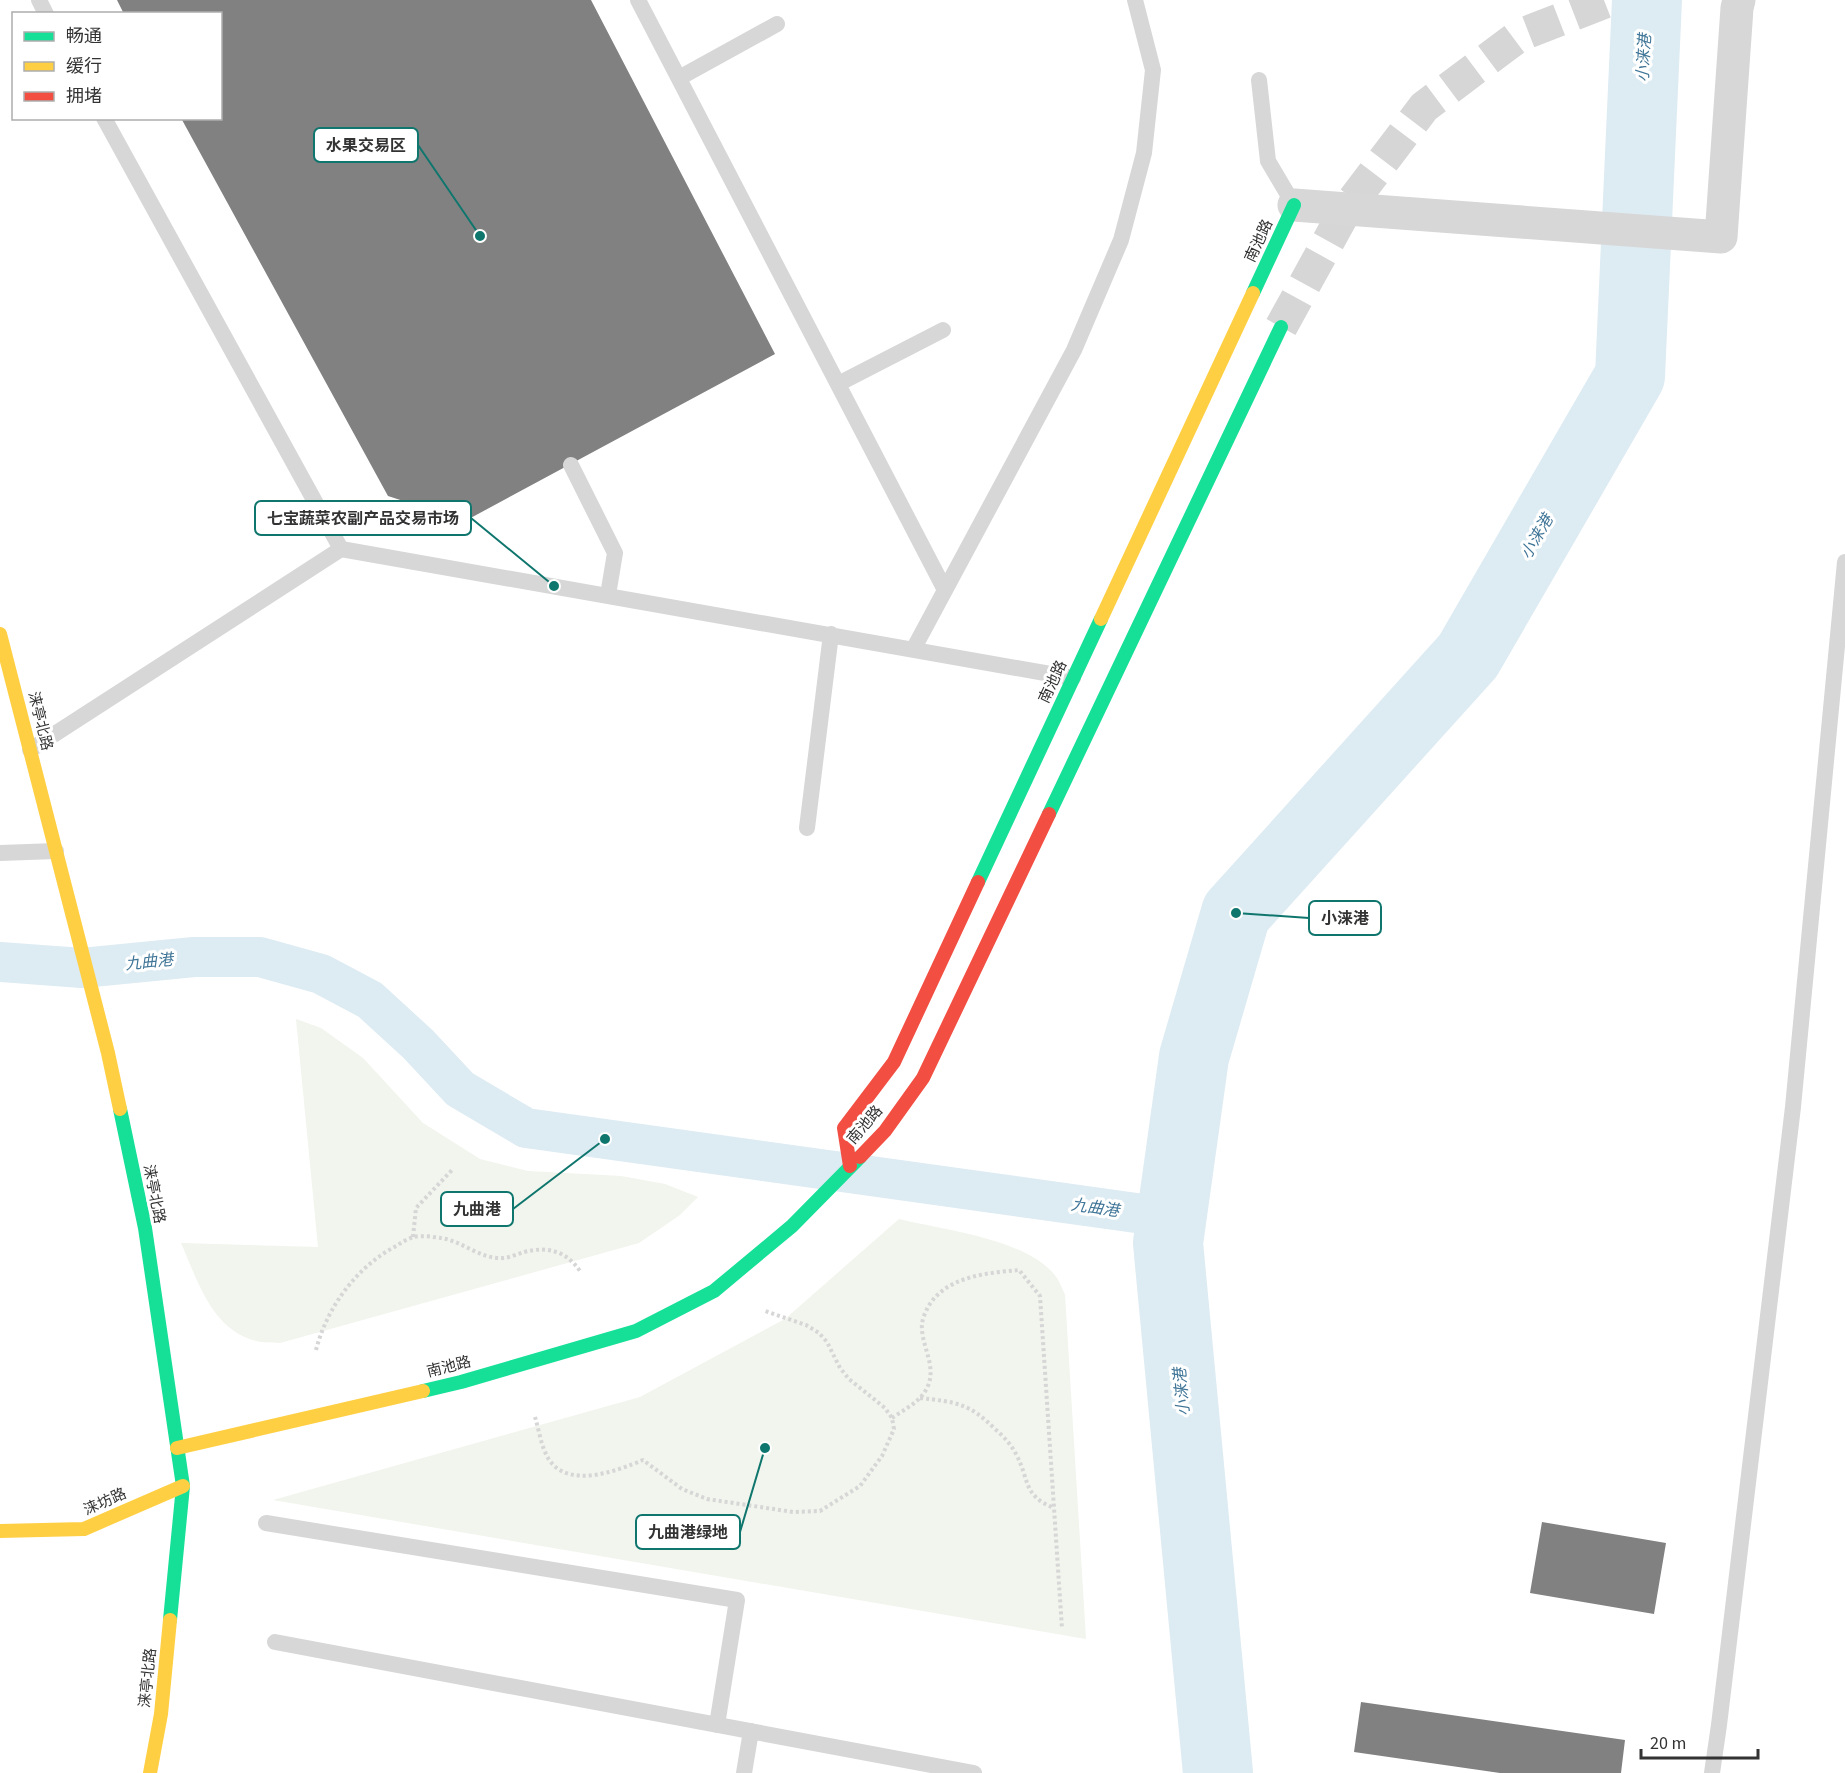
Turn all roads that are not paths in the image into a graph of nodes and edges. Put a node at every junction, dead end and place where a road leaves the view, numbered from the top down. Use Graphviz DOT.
graph roads {
  1 [pos="638,0"];
  2 [pos="1135,0"];
  3 [pos="1740,0"];
  4 [pos="777,24"];
  5 [pos="679,78"];
  6 [pos="1259,80"];
  7 [pos="105,120"];
  8 [pos="1294,205"];
  9 [pos="1281,327"];
  10 [pos="943,330"];
  11 [pos="838,384"];
  12 [pos="571,465"];
  13 [pos="341,549"];
  14 [pos="1845,562"];
  15 [pos="945,590"];
  16 [pos="608,596"];
  17 [pos="0,633"];
  18 [pos="831,634"];
  19 [pos="914,648"];
  20 [pos="1073,678"];
  21 [pos="30,750"];
  22 [pos="807,828"];
  23 [pos="56,851"];
  24 [pos="0,853"];
  25 [pos="850,1166"];
  26 [pos="177,1448"];
  27 [pos="183,1486"];
  28 [pos="266,1523"];
  29 [pos="0,1531"];
  30 [pos="275,1642"];
  31 [pos="717,1725"];
  32 [pos="751,1731"];
  33 [pos="150,1773"];
  34 [pos="744,1773"];
  35 [pos="974,1773"];
  36 [pos="1712,1773"];
  1 -- 5 [label="lane"];
  2 -- 15 [label="lane"];
  3 -- 8 [label="street"];
  4 -- 5 [label="lane"];
  5 -- 11 [label="lane"];
  6 -- 8 [label="lane"];
  7 -- 13 [label="lane"];
  8 -- 20 [label="street, 南池路"];
  9 -- 25 [label="street, 南池路"];
  10 -- 11 [label="lane"];
  11 -- 15 [label="lane"];
  12 -- 16 [label="lane"];
  13 -- 16 [label="lane"];
  13 -- 21 [label="lane"];
  14 -- 36 [label="lane"];
  15 -- 19 [label="lane"];
  16 -- 18 [label="lane"];
  17 -- 21 [label="street, 涞亭北路"];
  18 -- 19 [label="lane"];
  18 -- 22 [label="lane"];
  19 -- 20 [label="lane"];
  20 -- 25 [label="street, 南池路"];
  21 -- 23 [label="street, 涞亭北路"];
  23 -- 24 [label="lane"];
  23 -- 26 [label="street, 涞亭北路"];
  25 -- 26 [label="street, 南池路"];
  26 -- 27 [label="street, 涞亭北路"];
  27 -- 29 [label="street, 涞坊路"];
  27 -- 33 [label="street, 涞亭北路"];
  28 -- 31 [label="lane"];
  30 -- 31 [label="lane"];
  31 -- 32 [label="lane"];
  32 -- 34 [label="lane"];
  32 -- 35 [label="lane"];
}
